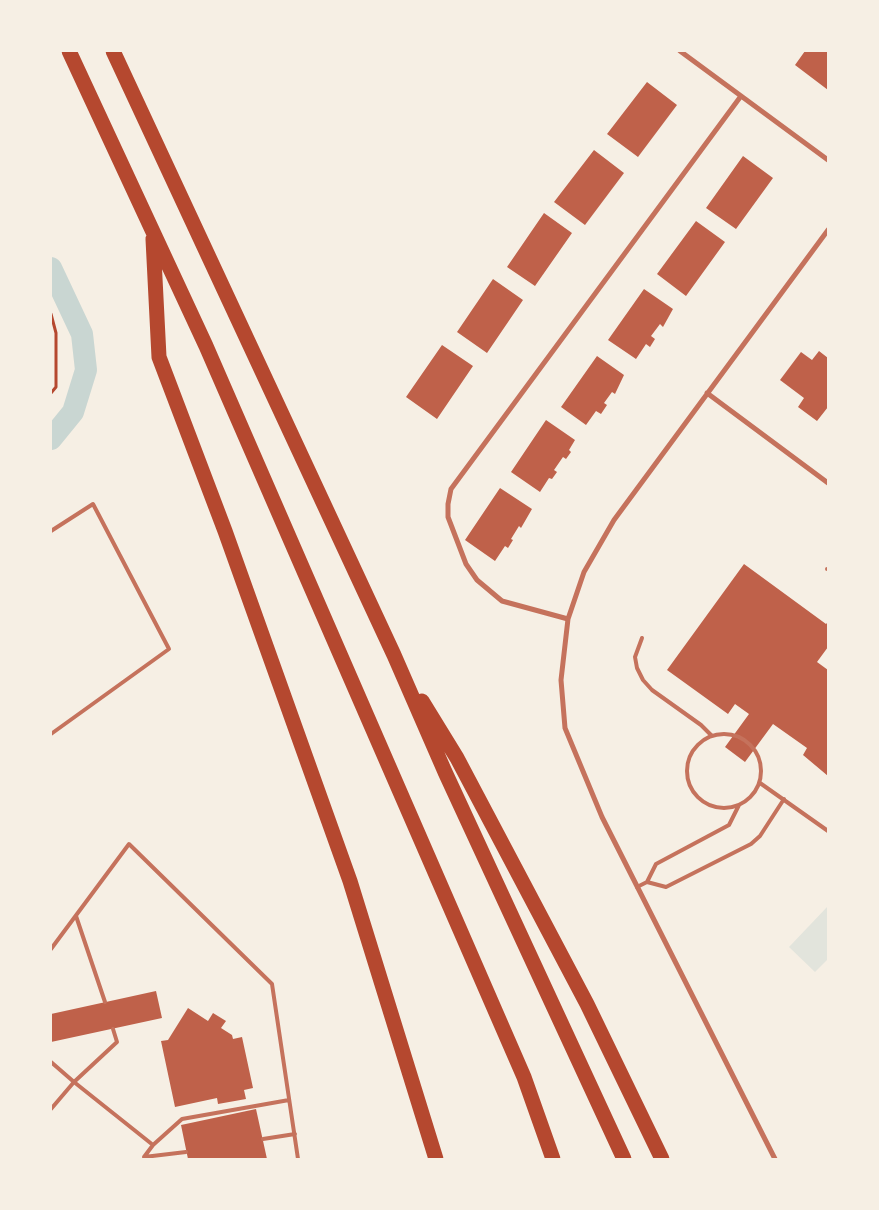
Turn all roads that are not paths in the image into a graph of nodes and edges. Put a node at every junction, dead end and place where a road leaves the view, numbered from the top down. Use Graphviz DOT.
graph roads {
  1 [pos="69,51"];
  2 [pos="113,51"];
  3 [pos="680,51"];
  4 [pos="740,96"];
  5 [pos="828,160"];
  6 [pos="828,230"];
  7 [pos="152,233"];
  8 [pos="708,393"];
  9 [pos="828,483"];
  10 [pos="51,530"];
  11 [pos="568,619"];
  12 [pos="642,638"];
  13 [pos="394,654"];
  14 [pos="51,734"];
  15 [pos="712,736"];
  16 [pos="760,783"];
  17 [pos="784,799"];
  18 [pos="739,805"];
  19 [pos="828,831"];
  20 [pos="647,882"];
  21 [pos="637,887"];
  22 [pos="76,916"];
  23 [pos="51,949"];
  24 [pos="106,1002"];
  25 [pos="113,1028"];
  26 [pos="51,1062"];
  27 [pos="74,1082"];
  28 [pos="290,1100"];
  29 [pos="51,1109"];
  30 [pos="295,1134"];
  31 [pos="263,1139"];
  32 [pos="153,1145"];
  33 [pos="186,1152"];
  34 [pos="144,1158"];
  35 [pos="298,1159"];
  36 [pos="436,1159"];
  37 [pos="553,1159"];
  38 [pos="624,1159"];
  39 [pos="662,1159"];
  40 [pos="775,1159"];
  1 -- 7 [label="highway"];
  2 -- 13 [label="highway"];
  3 -- 4 [label="street"];
  4 -- 5 [label="street"];
  4 -- 11 [label="street"];
  6 -- 8 [label="street"];
  7 -- 36 [label="highway"];
  7 -- 37 [label="highway"];
  8 -- 9 [label="street"];
  8 -- 11 [label="street"];
  10 -- 14 [label="lane"];
  11 -- 21 [label="street"];
  12 -- 15 [label="lane"];
  13 -- 38 [label="highway"];
  13 -- 39 [label="highway"];
  15 -- 16 [label="lane"];
  15 -- 18 [label="lane"];
  16 -- 17 [label="lane"];
  16 -- 18 [label="lane"];
  17 -- 19 [label="lane"];
  17 -- 20 [label="lane"];
  18 -- 20 [label="lane"];
  20 -- 21 [label="lane"];
  21 -- 40 [label="street"];
  22 -- 23 [label="lane"];
  22 -- 24 [label="lane"];
  22 -- 28 [label="lane"];
  25 -- 27 [label="lane"];
  26 -- 27 [label="lane"];
  27 -- 29 [label="lane"];
  27 -- 32 [label="lane"];
  28 -- 30 [label="lane"];
  28 -- 32 [label="lane"];
  30 -- 31 [label="lane"];
  30 -- 35 [label="lane"];
  32 -- 34 [label="lane"];
  33 -- 34 [label="lane"];
}
